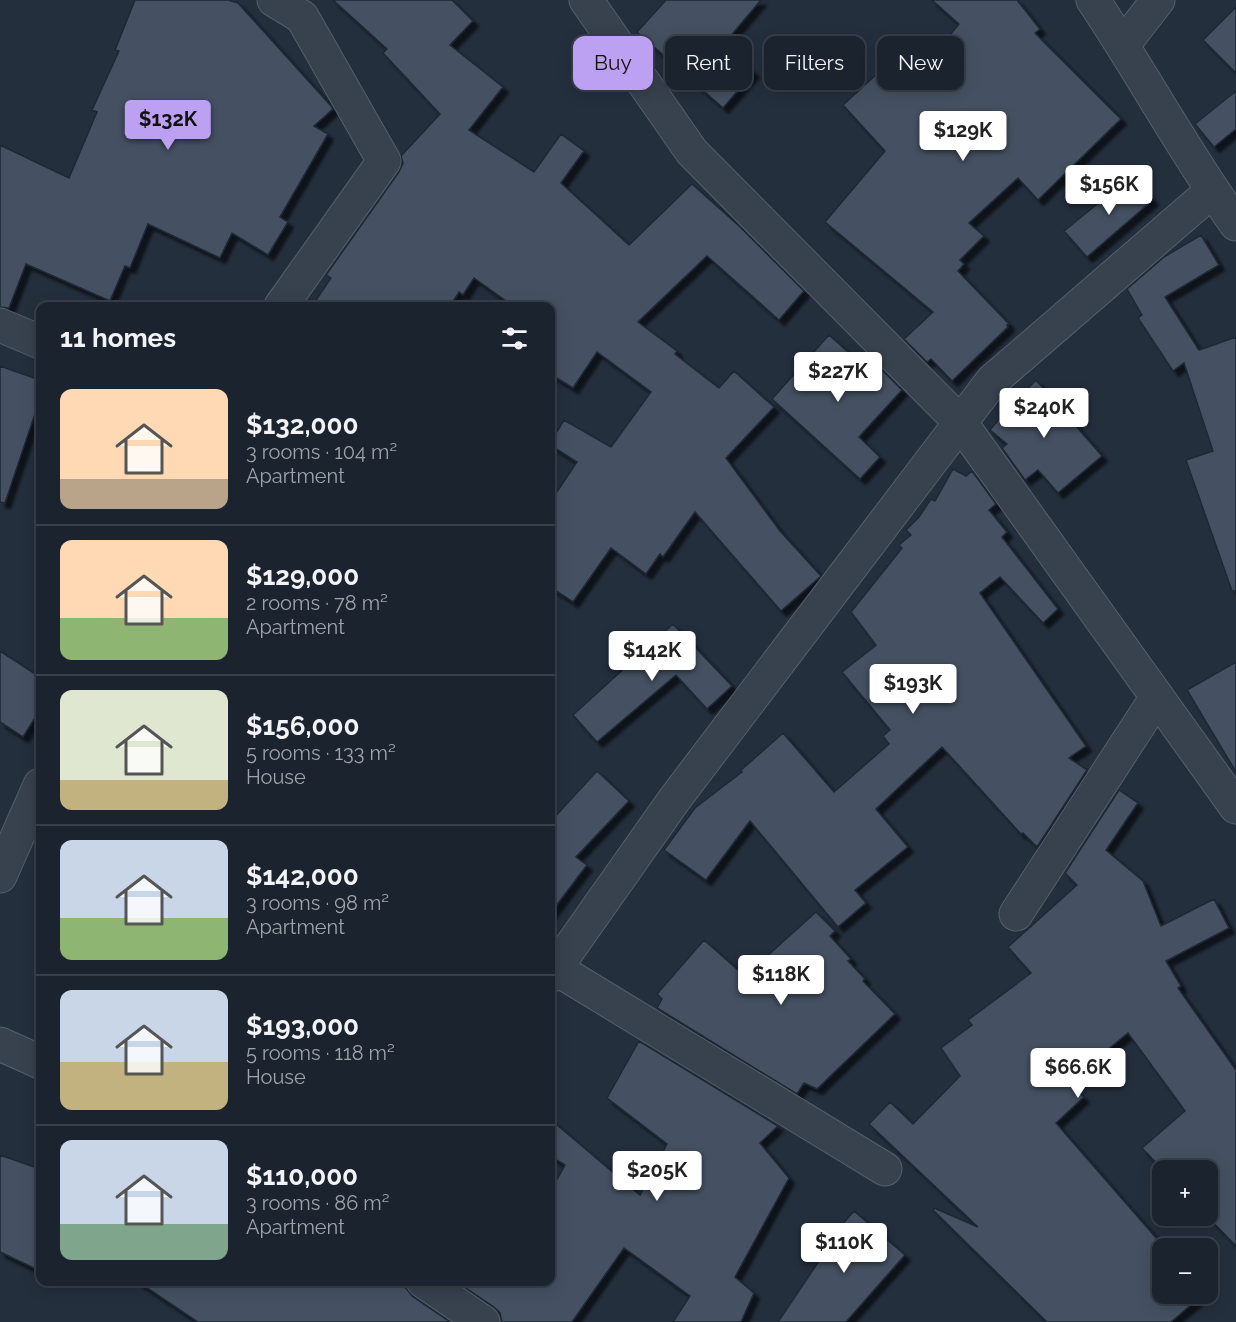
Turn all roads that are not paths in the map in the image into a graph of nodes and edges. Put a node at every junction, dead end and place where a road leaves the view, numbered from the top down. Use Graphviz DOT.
graph roads {
  1 [pos="274,0"];
  2 [pos="586,0"];
  3 [pos="1093,0"];
  4 [pos="1158,0"];
  5 [pos="1123,45"];
  6 [pos="1212,191"];
  7 [pos="1236,224"];
  8 [pos="284,302"];
  9 [pos="0,325"];
  10 [pos="36,340"];
  11 [pos="960,422"];
  12 [pos="1157,697"];
  13 [pos="36,794"];
  14 [pos="1236,807"];
  15 [pos="0,876"];
  16 [pos="1016,914"];
  17 [pos="555,966"];
  18 [pos="555,972"];
  19 [pos="0,1044"];
  20 [pos="36,1060"];
  21 [pos="885,1169"];
  22 [pos="430,1286"];
  23 [pos="483,1322"];
  1 -- 8 [label="street"];
  2 -- 11 [label="street"];
  3 -- 5 [label="street"];
  4 -- 5 [label="street"];
  5 -- 6 [label="street"];
  6 -- 7 [label="street"];
  6 -- 11 [label="street"];
  9 -- 10 [label="street"];
  11 -- 12 [label="street"];
  11 -- 17 [label="street"];
  12 -- 14 [label="street"];
  12 -- 16 [label="street"];
  13 -- 15 [label="street"];
  18 -- 21 [label="street"];
  19 -- 20 [label="street"];
  22 -- 23 [label="street"];
}
